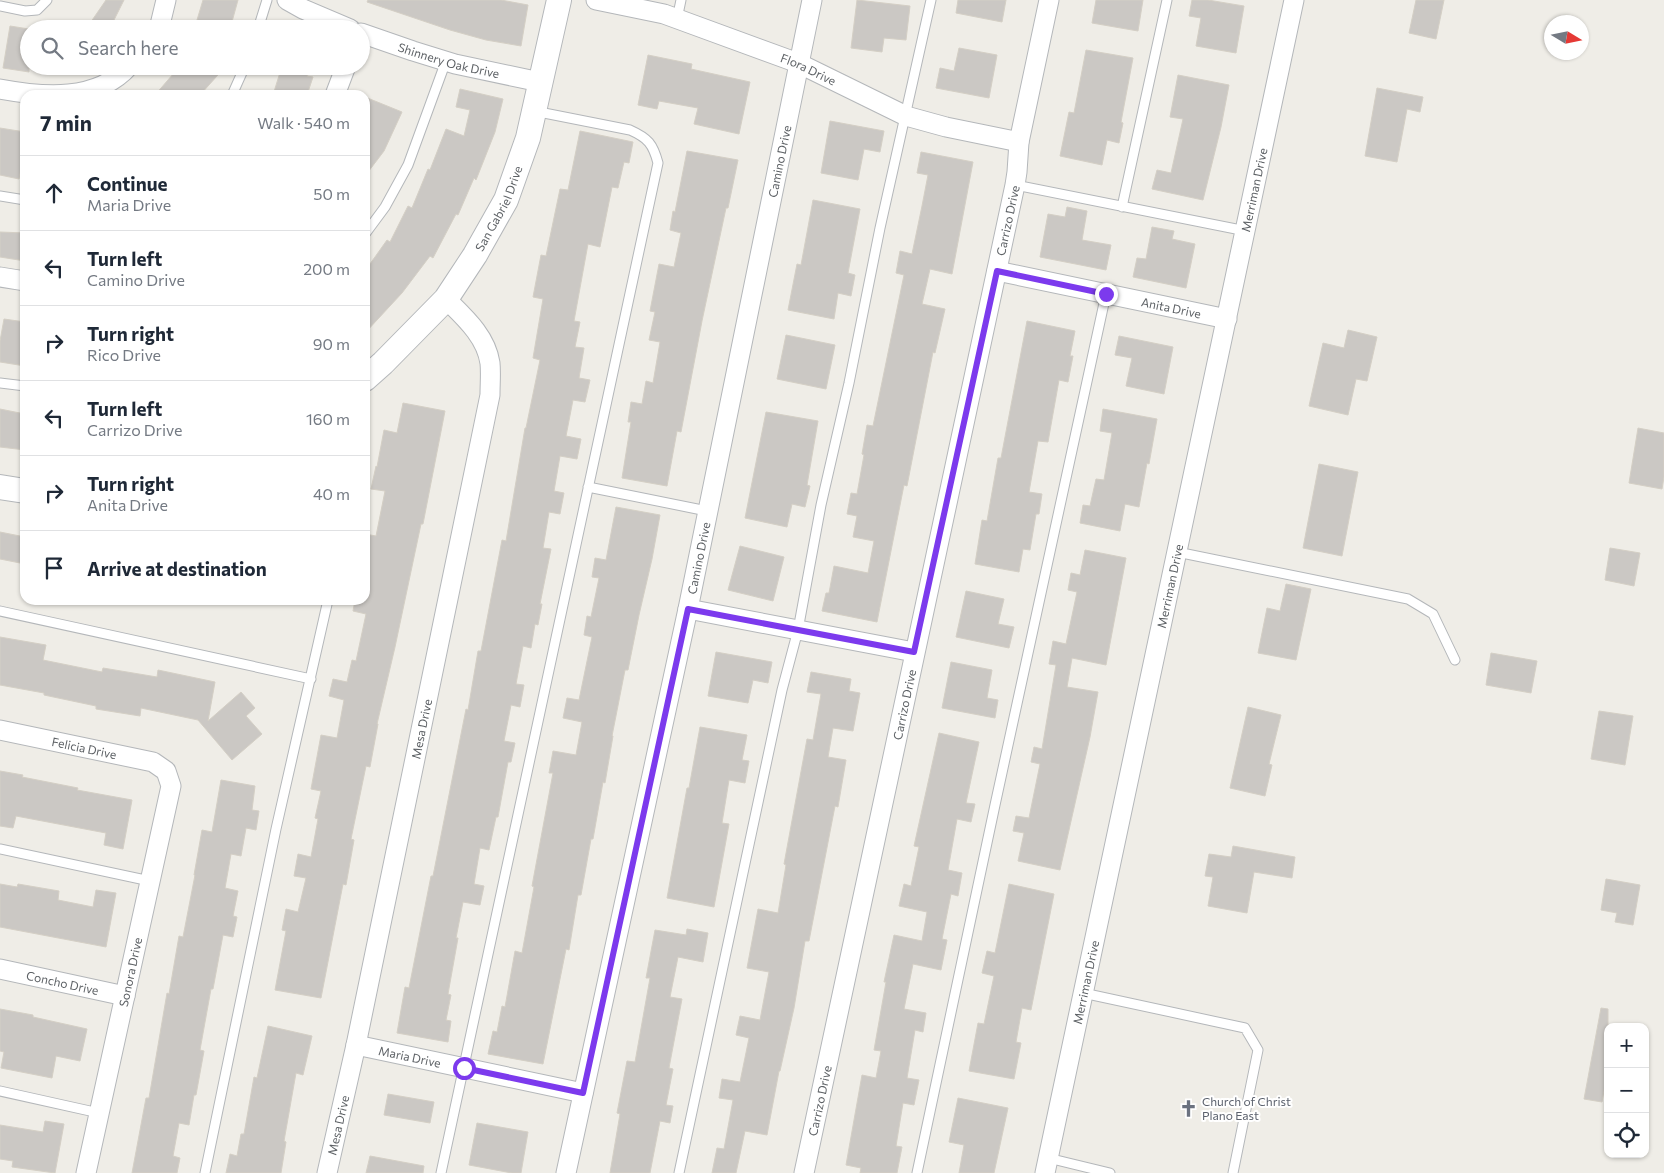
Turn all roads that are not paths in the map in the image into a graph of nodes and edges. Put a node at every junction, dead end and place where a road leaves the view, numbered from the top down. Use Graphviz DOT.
graph roads {
  1 [pos="47,0"];
  2 [pos="166,0"];
  3 [pos="267,0"];
  4 [pos="287,0"];
  5 [pos="559,0"];
  6 [pos="596,0"];
  7 [pos="681,0"];
  8 [pos="812,0"];
  9 [pos="931,0"];
  10 [pos="1049,0"];
  11 [pos="1167,0"];
  12 [pos="1294,0"];
  13 [pos="0,6"];
  14 [pos="677,19"];
  15 [pos="161,20"];
  16 [pos="261,20"];
  17 [pos="329,20"];
  18 [pos="370,36"];
  19 [pos="446,61"];
  20 [pos="798,64"];
  21 [pos="117,75"];
  22 [pos="242,75"];
  23 [pos="343,75"];
  24 [pos="540,82"];
  25 [pos="0,89"];
  26 [pos="88,90"];
  27 [pos="234,90"];
  28 [pos="337,90"];
  29 [pos="20,92"];
  30 [pos="534,111"];
  31 [pos="906,116"];
  32 [pos="1018,142"];
  33 [pos="1014,185"];
  34 [pos="0,196"];
  35 [pos="20,199"];
  36 [pos="1122,206"];
  37 [pos="370,228"];
  38 [pos="1246,231"];
  39 [pos="997,271"];
  40 [pos="0,277"];
  41 [pos="20,280"];
  42 [pos="1106,294"];
  43 [pos="446,299"];
  44 [pos="1227,319"];
  45 [pos="370,374"];
  46 [pos="0,383"];
  47 [pos="20,385"];
  48 [pos="0,487"];
  49 [pos="588,487"];
  50 [pos="20,490"];
  51 [pos="708,511"];
  52 [pos="1177,552"];
  53 [pos="327,605"];
  54 [pos="688,609"];
  55 [pos="0,610"];
  56 [pos="798,630"];
  57 [pos="914,652"];
  58 [pos="1455,660"];
  59 [pos="311,679"];
  60 [pos="0,730"];
  61 [pos="166,771"];
  62 [pos="0,849"];
  63 [pos="150,881"];
  64 [pos="0,969"];
  65 [pos="1084,993"];
  66 [pos="125,996"];
  67 [pos="356,1045"];
  68 [pos="464,1068"];
  69 [pos="0,1091"];
  70 [pos="583,1093"];
  71 [pos="99,1113"];
  72 [pos="1047,1165"];
  73 [pos="86,1173"];
  74 [pos="205,1173"];
  75 [pos="327,1173"];
  76 [pos="441,1173"];
  77 [pos="566,1173"];
  78 [pos="679,1173"];
  79 [pos="804,1173"];
  80 [pos="917,1173"];
  81 [pos="1110,1173"];
  82 [pos="1233,1173"];
  1 -- 13 [label="lane"];
  2 -- 15 [label="street"];
  3 -- 16 [label="lane"];
  4 -- 17 [label="street"];
  5 -- 24 [label="street, San Gabriel Drive"];
  6 -- 14 [label="street, Flora Drive"];
  7 -- 14 [label="lane"];
  8 -- 20 [label="street, Camino Drive"];
  9 -- 31 [label="lane"];
  10 -- 32 [label="street, Carrizo Drive"];
  11 -- 36 [label="lane"];
  12 -- 38 [label="street, Merriman Drive"];
  14 -- 20 [label="street, Flora Drive"];
  18 -- 19 [label="street, Shinnery Oak Drive"];
  19 -- 24 [label="street, Shinnery Oak Drive"];
  19 -- 37 [label="lane"];
  20 -- 31 [label="street, Flora Drive"];
  20 -- 51 [label="street, Camino Drive"];
  21 -- 26 [label="street"];
  22 -- 27 [label="lane"];
  23 -- 28 [label="street"];
  24 -- 30 [label="street, San Gabriel Drive"];
  25 -- 29 [label="street"];
  30 -- 43 [label="street, San Gabriel Drive"];
  30 -- 49 [label="lane"];
  31 -- 32 [label="street, Flora Drive"];
  31 -- 56 [label="lane"];
  32 -- 33 [label="street, Carrizo Drive"];
  33 -- 36 [label="lane"];
  33 -- 39 [label="street, Carrizo Drive"];
  34 -- 35 [label="lane"];
  36 -- 38 [label="lane"];
  38 -- 44 [label="street, Merriman Drive"];
  39 -- 42 [label="street, Anita Drive"];
  39 -- 57 [label="street, Carrizo Drive"];
  40 -- 41 [label="street"];
  42 -- 44 [label="street, Anita Drive"];
  42 -- 80 [label="lane"];
  43 -- 45 [label="street, San Gabriel Drive"];
  43 -- 67 [label="street, Mesa Drive"];
  44 -- 52 [label="street, Merriman Drive"];
  46 -- 47 [label="lane"];
  48 -- 50 [label="street"];
  49 -- 51 [label="lane"];
  49 -- 68 [label="lane"];
  51 -- 54 [label="street, Camino Drive"];
  52 -- 58 [label="lane"];
  52 -- 65 [label="street, Merriman Drive"];
  53 -- 59 [label="lane"];
  54 -- 56 [label="street"];
  54 -- 70 [label="street, Camino Drive"];
  55 -- 59 [label="lane"];
  56 -- 57 [label="street"];
  56 -- 78 [label="lane"];
  57 -- 79 [label="street, Carrizo Drive"];
  59 -- 74 [label="lane"];
  60 -- 61 [label="street, Felicia Drive"];
  61 -- 63 [label="street, Sonora Drive"];
  62 -- 63 [label="lane"];
  63 -- 66 [label="street, Sonora Drive"];
  64 -- 66 [label="street, Concho Drive"];
  65 -- 72 [label="street, Merriman Drive"];
  65 -- 82 [label="lane"];
  66 -- 71 [label="street, Sonora Drive"];
  67 -- 68 [label="street, Maria Drive"];
  67 -- 75 [label="street, Mesa Drive"];
  68 -- 70 [label="street, Maria Drive"];
  68 -- 76 [label="lane"];
  69 -- 71 [label="lane"];
  70 -- 77 [label="street, Camino Drive"];
  71 -- 73 [label="street, Sonora Drive"];
  72 -- 81 [label="lane"];
}
